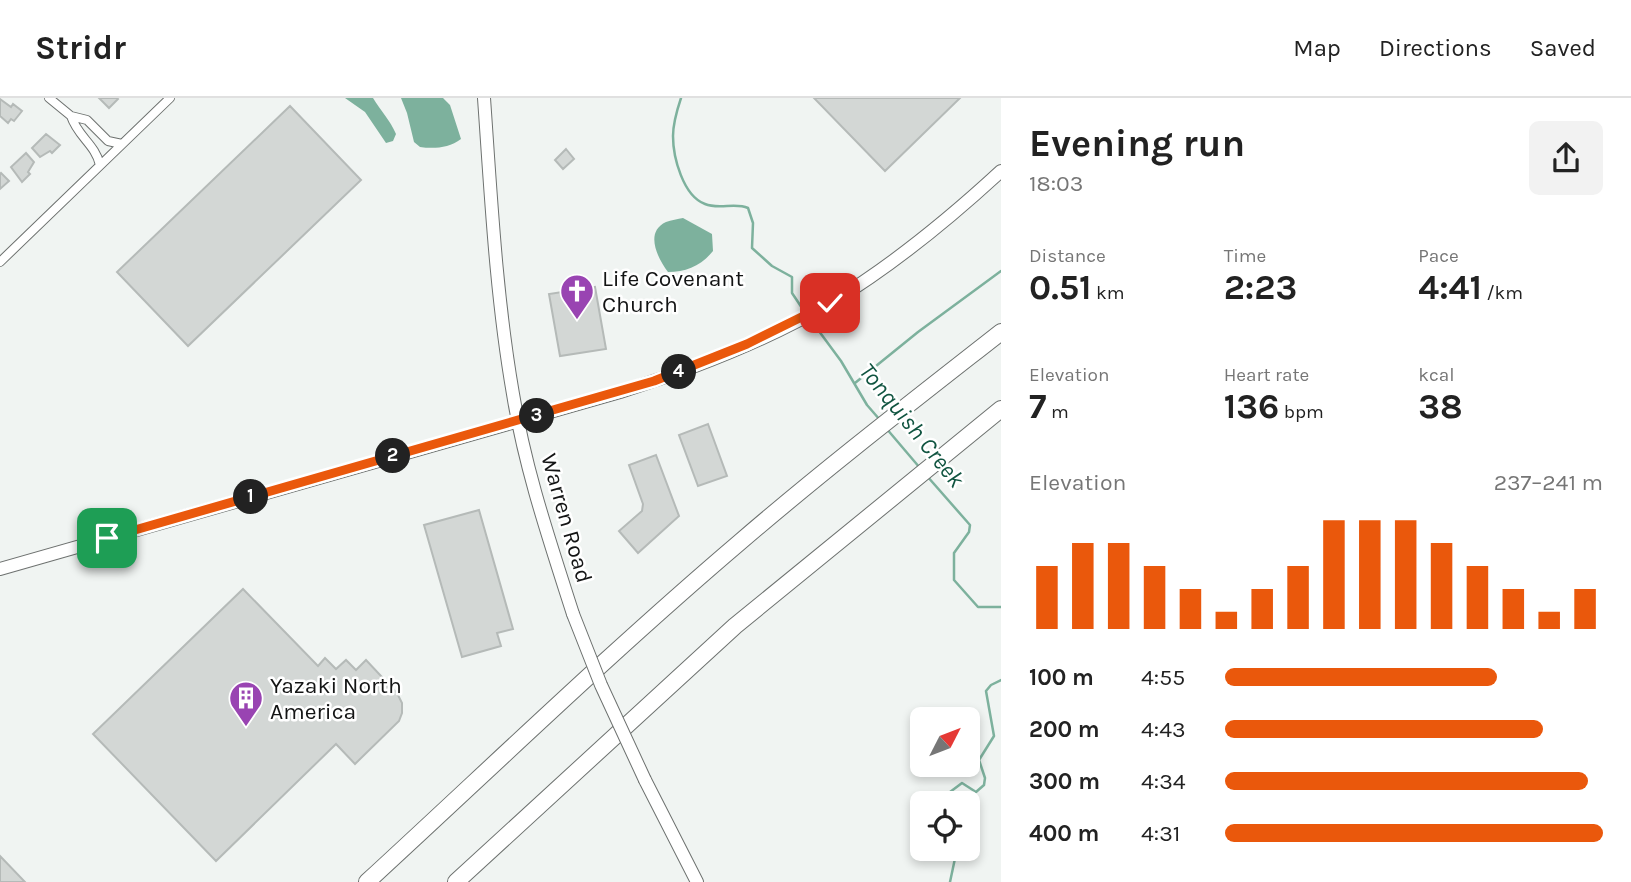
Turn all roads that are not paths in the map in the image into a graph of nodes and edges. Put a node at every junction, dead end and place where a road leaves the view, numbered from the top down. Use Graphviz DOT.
graph roads {
  1 [pos="49,98"];
  2 [pos="170,98"];
  3 [pos="484,98"];
  4 [pos="71,116"];
  5 [pos="122,144"];
  6 [pos="100,165"];
  7 [pos="1001,171"];
  8 [pos="0,262"];
  9 [pos="1001,332"];
  10 [pos="1001,409"];
  11 [pos="519,421"];
  12 [pos="0,569"];
  13 [pos="367,882"];
  14 [pos="456,882"];
  15 [pos="697,882"];
  1 -- 4 [label="street"];
  2 -- 5 [label="street"];
  3 -- 11 [label="main road, Warren Road"];
  4 -- 5 [label="street"];
  4 -- 6 [label="street"];
  5 -- 6 [label="street"];
  6 -- 8 [label="street"];
  7 -- 11 [label="main road"];
  9 -- 13 [label="highway"];
  10 -- 14 [label="highway"];
  11 -- 12 [label="main road"];
  11 -- 15 [label="main road, Warren Road, bridge"];
}
